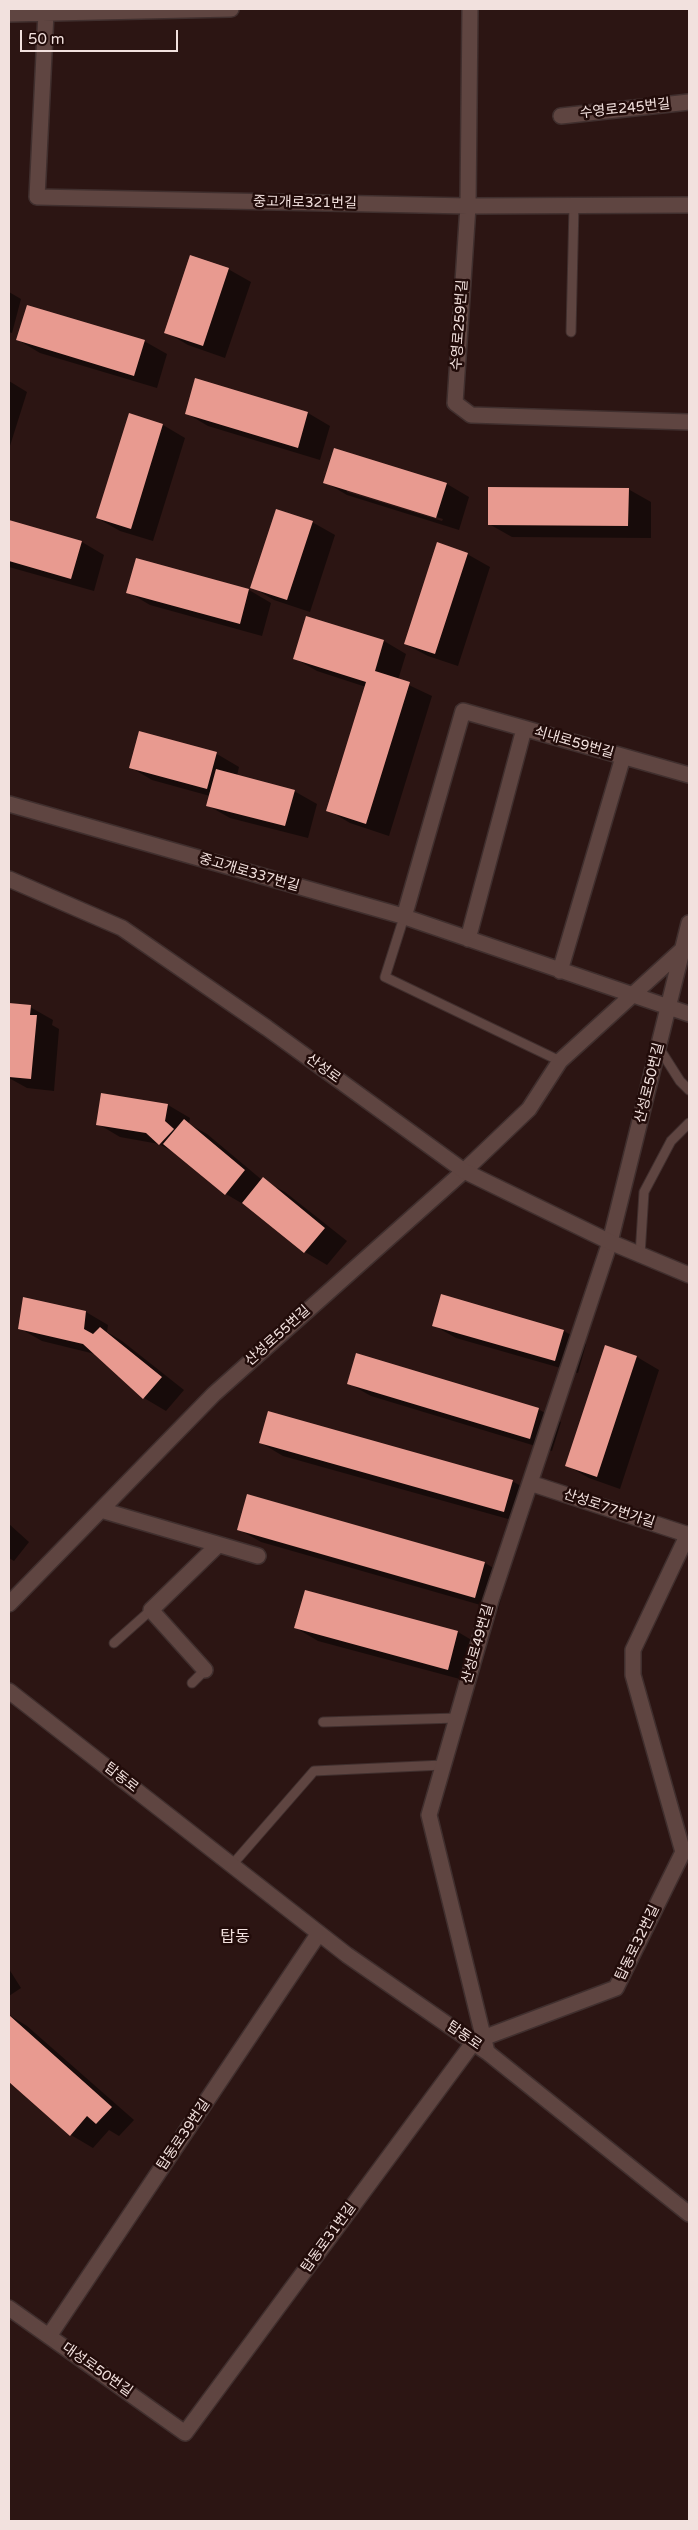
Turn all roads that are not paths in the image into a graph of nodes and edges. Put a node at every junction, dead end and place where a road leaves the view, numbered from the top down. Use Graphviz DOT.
graph roads {
  1 [pos="231,9"];
  2 [pos="470,9"];
  3 [pos="46,13"];
  4 [pos="9,14"];
  5 [pos="689,102"];
  6 [pos="561,116"];
  7 [pos="574,205"];
  8 [pos="689,205"];
  9 [pos="468,206"];
  10 [pos="571,332"];
  11 [pos="689,422"];
  12 [pos="524,728"];
  13 [pos="623,757"];
  14 [pos="689,775"];
  15 [pos="9,804"];
  16 [pos="9,879"];
  17 [pos="404,917"];
  18 [pos="689,924"];
  19 [pos="468,939"];
  20 [pos="686,945"];
  21 [pos="560,971"];
  22 [pos="631,995"];
  23 [pos="669,1008"];
  24 [pos="689,1014"];
  25 [pos="659,1048"];
  26 [pos="560,1061"];
  27 [pos="689,1090"];
  28 [pos="689,1123"];
  29 [pos="464,1171"];
  30 [pos="610,1242"];
  31 [pos="640,1254"];
  32 [pos="689,1275"];
  33 [pos="530,1483"];
  34 [pos="101,1510"];
  35 [pos="688,1535"];
  36 [pos="218,1544"];
  37 [pos="258,1556"];
  38 [pos="9,1604"];
  39 [pos="151,1610"];
  40 [pos="114,1644"];
  41 [pos="205,1670"];
  42 [pos="633,1676"];
  43 [pos="192,1683"];
  44 [pos="9,1691"];
  45 [pos="457,1718"];
  46 [pos="323,1722"];
  47 [pos="443,1765"];
  48 [pos="686,1850"];
  49 [pos="232,1865"];
  50 [pos="319,1933"];
  51 [pos="481,2044"];
  52 [pos="688,2209"];
  53 [pos="9,2308"];
  54 [pos="49,2336"];
  55 [pos="185,2433"];
  1 -- 3 [label="street"];
  2 -- 9 [label="street, 수영로259번길"];
  3 -- 4 [label="street"];
  3 -- 9 [label="street, 중고개로321번길"];
  5 -- 6 [label="street, 수영로245번길"];
  7 -- 8 [label="street, 중고개로321번길"];
  7 -- 9 [label="street, 중고개로321번길"];
  7 -- 10 [label="lane"];
  9 -- 11 [label="street, 수영로259번길"];
  12 -- 13 [label="street, 쇠내로59번길"];
  12 -- 17 [label="street, 쇠내로59번길"];
  12 -- 19 [label="street, 쇠내로59번길"];
  13 -- 14 [label="street, 쇠내로59번길"];
  13 -- 21 [label="street, 쇠내로59번길"];
  15 -- 17 [label="street, 중고개로337번길"];
  16 -- 29 [label="street, 산성로"];
  17 -- 19 [label="street, 중고개로337번길"];
  17 -- 26 [label="lane"];
  18 -- 20 [label="street, 산성로50번길"];
  19 -- 21 [label="street, 중고개로337번길"];
  20 -- 22 [label="street, 산성로55번길"];
  20 -- 23 [label="street, 산성로50번길"];
  21 -- 22 [label="street, 중고개로337번길"];
  22 -- 23 [label="street, 중고개로337번길"];
  22 -- 26 [label="street, 산성로55번길"];
  23 -- 24 [label="street, 중고개로337번길"];
  23 -- 25 [label="street, 산성로50번길"];
  25 -- 27 [label="lane"];
  25 -- 30 [label="street, 산성로50번길"];
  26 -- 29 [label="street, 산성로55번길"];
  28 -- 31 [label="lane"];
  29 -- 30 [label="street, 산성로"];
  29 -- 34 [label="street, 산성로55번길"];
  30 -- 31 [label="street, 산성로"];
  30 -- 33 [label="street, 산성로49번길"];
  31 -- 32 [label="street, 산성로"];
  33 -- 35 [label="street, 산성로77번가길"];
  33 -- 45 [label="street, 산성로49번길"];
  34 -- 36 [label="street"];
  34 -- 38 [label="street, 산성로55번길"];
  35 -- 42 [label="street, 산성로77번가길"];
  36 -- 37 [label="street"];
  36 -- 39 [label="street"];
  39 -- 40 [label="lane"];
  39 -- 41 [label="street"];
  41 -- 43 [label="lane"];
  42 -- 48 [label="street, 탑동로32번길"];
  44 -- 49 [label="street, 탑동로"];
  45 -- 46 [label="lane"];
  45 -- 47 [label="street, 산성로49번길"];
  47 -- 49 [label="lane"];
  47 -- 51 [label="street, 산성로49번길"];
  48 -- 51 [label="street, 탑동로32번길"];
  49 -- 50 [label="street, 탑동로"];
  50 -- 51 [label="street, 탑동로"];
  50 -- 54 [label="street, 탑동로39번길"];
  51 -- 52 [label="street, 탑동로"];
  51 -- 55 [label="street, 탑동로31번길"];
  53 -- 54 [label="street, 대성로50번길"];
  54 -- 55 [label="street, 대성로50번길"];
}
